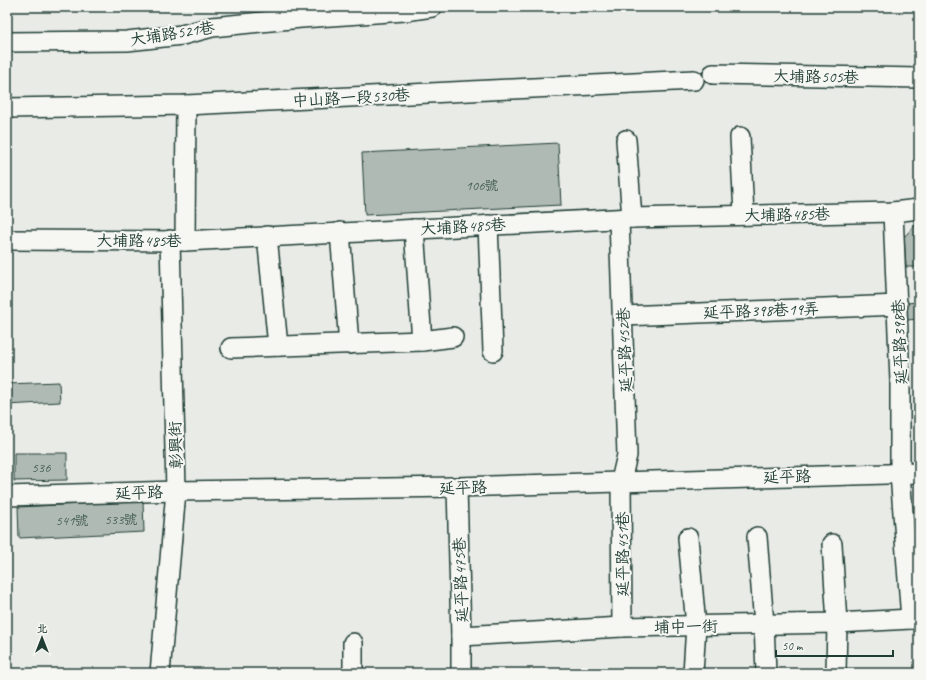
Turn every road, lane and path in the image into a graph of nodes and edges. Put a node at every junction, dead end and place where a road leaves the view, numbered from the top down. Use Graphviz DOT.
graph roads {
  1 [pos="432,7"];
  2 [pos="7,42"];
  3 [pos="712,74"];
  4 [pos="919,78"];
  5 [pos="694,80"];
  6 [pos="186,105"];
  7 [pos="7,108"];
  8 [pos="740,137"];
  9 [pos="626,140"];
  10 [pos="919,210"];
  11 [pos="894,212"];
  12 [pos="744,214"];
  13 [pos="626,218"];
  14 [pos="488,225"];
  15 [pos="414,229"];
  16 [pos="340,232"];
  17 [pos="267,236"];
  18 [pos="7,240"];
  19 [pos="177,241"];
  20 [pos="898,305"];
  21 [pos="623,316"];
  22 [pos="453,337"];
  23 [pos="422,341"];
  24 [pos="349,344"];
  25 [pos="278,346"];
  26 [pos="231,348"];
  27 [pos="493,351"];
  28 [pos="900,473"];
  29 [pos="919,473"];
  30 [pos="621,481"];
  31 [pos="457,487"];
  32 [pos="176,491"];
  33 [pos="7,496"];
  34 [pos="757,537"];
  35 [pos="688,538"];
  36 [pos="832,544"];
  37 [pos="837,623"];
  38 [pos="764,624"];
  39 [pos="915,624"];
  40 [pos="696,626"];
  41 [pos="622,627"];
  42 [pos="461,636"];
  43 [pos="353,643"];
  44 [pos="160,673"];
  45 [pos="353,673"];
  46 [pos="461,673"];
  47 [pos="692,673"];
  48 [pos="766,673"];
  49 [pos="836,673"];
  1 -- 2 [label="street, 大埔路521巷"];
  3 -- 4 [label="street, 大埔路505巷"];
  5 -- 6 [label="street, 中山路一段530巷"];
  6 -- 7 [label="street, 中山路一段530巷"];
  6 -- 19 [label="street, 彰興街"];
  8 -- 12 [label="street"];
  9 -- 13 [label="street, 延平路452巷"];
  10 -- 11 [label="street, 大埔路485巷"];
  11 -- 12 [label="street, 大埔路485巷"];
  11 -- 20 [label="street, 延平路398巷"];
  12 -- 13 [label="street, 大埔路485巷"];
  13 -- 14 [label="street, 大埔路485巷"];
  13 -- 21 [label="street, 延平路452巷"];
  14 -- 15 [label="street, 大埔路485巷"];
  14 -- 27 [label="street"];
  15 -- 16 [label="street, 大埔路485巷"];
  15 -- 23 [label="street"];
  16 -- 17 [label="street, 大埔路485巷"];
  16 -- 24 [label="street"];
  17 -- 19 [label="street, 大埔路485巷"];
  17 -- 25 [label="street"];
  18 -- 19 [label="street, 大埔路485巷"];
  19 -- 32 [label="street, 彰興街"];
  20 -- 21 [label="street, 延平路398巷19弄"];
  20 -- 28 [label="street, 延平路398巷"];
  21 -- 30 [label="street, 延平路452巷"];
  22 -- 23 [label="street"];
  23 -- 24 [label="street"];
  24 -- 25 [label="street"];
  25 -- 26 [label="street"];
  28 -- 29 [label="street, 延平路"];
  28 -- 30 [label="street, 延平路"];
  28 -- 39 [label="street, 延平路398巷"];
  30 -- 31 [label="street, 延平路"];
  30 -- 41 [label="street, 延平路451巷"];
  31 -- 32 [label="street, 延平路"];
  31 -- 42 [label="street, 延平路475巷"];
  32 -- 33 [label="street, 延平路"];
  32 -- 44 [label="street, 彰興街"];
  34 -- 38 [label="street"];
  35 -- 40 [label="street"];
  36 -- 37 [label="street"];
  37 -- 38 [label="street, 埔中一街"];
  37 -- 39 [label="street, 埔中一街"];
  37 -- 49 [label="street"];
  38 -- 40 [label="street, 埔中一街"];
  38 -- 48 [label="street"];
  40 -- 41 [label="street, 埔中一街"];
  40 -- 47 [label="street"];
  41 -- 42 [label="street, 埔中一街"];
  42 -- 46 [label="street, 延平路475巷"];
  43 -- 45 [label="street"];
}
